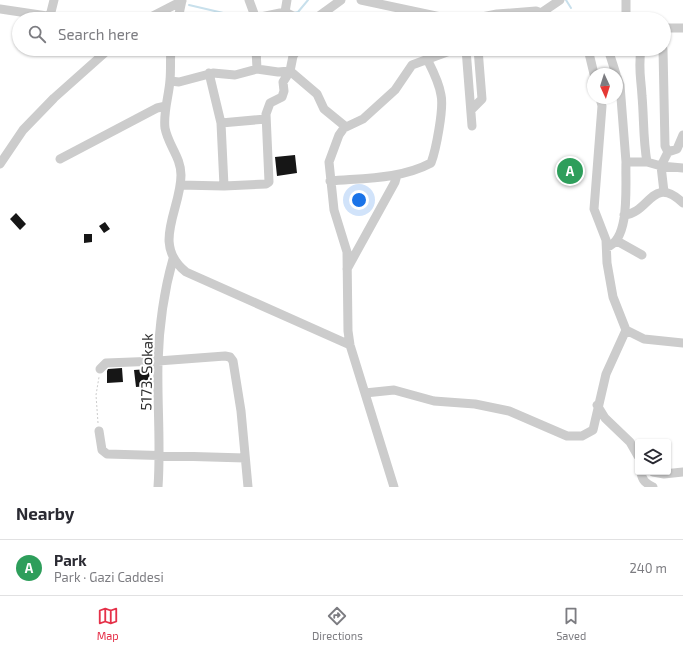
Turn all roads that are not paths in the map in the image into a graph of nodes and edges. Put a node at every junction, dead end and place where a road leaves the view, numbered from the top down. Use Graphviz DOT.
graph roads {
  1 [pos="2,0"];
  2 [pos="54,0"];
  3 [pos="249,0"];
  4 [pos="287,0"];
  5 [pos="342,0"];
  6 [pos="361,0"];
  7 [pos="560,0"];
  8 [pos="626,0"];
  9 [pos="177,2"];
  10 [pos="0,9"];
  11 [pos="21,12"];
  12 [pos="51,12"];
  13 [pos="159,12"];
  14 [pos="178,12"];
  15 [pos="254,12"];
  16 [pos="288,12"];
  17 [pos="325,12"];
  18 [pos="417,12"];
  19 [pos="523,12"];
  20 [pos="538,12"];
  21 [pos="542,12"];
  22 [pos="626,12"];
  23 [pos="671,28"];
  24 [pos="683,28"];
  25 [pos="101,56"];
  26 [pos="171,56"];
  27 [pos="256,56"];
  28 [pos="293,56"];
  29 [pos="437,56"];
  30 [pos="467,56"];
  31 [pos="479,56"];
  32 [pos="590,56"];
  33 [pos="610,56"];
  34 [pos="640,56"];
  35 [pos="663,56"];
  36 [pos="427,60"];
  37 [pos="593,68"];
  38 [pos="615,68"];
  39 [pos="257,69"];
  40 [pos="290,71"];
  41 [pos="209,73"];
  42 [pos="170,81"];
  43 [pos="602,104"];
  44 [pos="621,104"];
  45 [pos="166,106"];
  46 [pos="471,110"];
  47 [pos="266,119"];
  48 [pos="221,123"];
  49 [pos="472,126"];
  50 [pos="346,127"];
  51 [pos="683,135"];
  52 [pos="668,152"];
  53 [pos="60,159"];
  54 [pos="626,162"];
  55 [pos="646,162"];
  56 [pos="0,164"];
  57 [pos="661,166"];
  58 [pos="683,168"];
  59 [pos="397,175"];
  60 [pos="330,181"];
  61 [pos="180,186"];
  62 [pos="224,186"];
  63 [pos="664,192"];
  64 [pos="683,203"];
  65 [pos="624,215"];
  66 [pos="617,241"];
  67 [pos="606,247"];
  68 [pos="642,255"];
  69 [pos="173,259"];
  70 [pos="347,269"];
  71 [pos="626,330"];
  72 [pos="683,343"];
  73 [pos="350,345"];
  74 [pos="158,361"];
  75 [pos="100,369"];
  76 [pos="365,393"];
  77 [pos="597,406"];
  78 [pos="98,431"];
  79 [pos="635,451"];
  80 [pos="160,456"];
  81 [pos="245,458"];
  82 [pos="683,472"];
  83 [pos="671,473"];
  84 [pos="642,475"];
  85 [pos="158,487"];
  86 [pos="248,487"];
  87 [pos="394,487"];
  88 [pos="653,487"];
  1 -- 10 [label="street"];
  2 -- 12 [label="street"];
  3 -- 15 [label="street"];
  4 -- 16 [label="street"];
  5 -- 17 [label="street"];
  6 -- 18 [label="street"];
  7 -- 21 [label="street"];
  8 -- 22 [label="street"];
  9 -- 13 [label="street"];
  9 -- 14 [label="street"];
  10 -- 11 [label="street"];
  19 -- 20 [label="street"];
  23 -- 24 [label="street"];
  25 -- 56 [label="street"];
  26 -- 42 [label="street"];
  27 -- 39 [label="street"];
  28 -- 40 [label="street"];
  29 -- 36 [label="street"];
  30 -- 46 [label="street"];
  31 -- 46 [label="street"];
  32 -- 37 [label="street"];
  33 -- 38 [label="street"];
  34 -- 55 [label="street"];
  35 -- 52 [label="street"];
  36 -- 50 [label="street"];
  36 -- 59 [label="street"];
  39 -- 40 [label="street"];
  39 -- 41 [label="street"];
  40 -- 47 [label="street"];
  40 -- 50 [label="street"];
  41 -- 42 [label="street"];
  41 -- 48 [label="street"];
  42 -- 45 [label="street"];
  43 -- 67 [label="street"];
  44 -- 54 [label="street"];
  45 -- 53 [label="street"];
  45 -- 61 [label="street"];
  46 -- 49 [label="street"];
  47 -- 48 [label="street"];
  47 -- 62 [label="street"];
  48 -- 62 [label="street"];
  50 -- 60 [label="street"];
  51 -- 52 [label="street"];
  52 -- 57 [label="street"];
  54 -- 55 [label="street"];
  54 -- 65 [label="street"];
  55 -- 57 [label="street"];
  57 -- 58 [label="street"];
  57 -- 63 [label="street"];
  59 -- 60 [label="street"];
  59 -- 70 [label="street"];
  60 -- 70 [label="street"];
  61 -- 62 [label="street"];
  61 -- 69 [label="street"];
  63 -- 64 [label="street"];
  63 -- 65 [label="street"];
  65 -- 66 [label="street"];
  66 -- 67 [label="street"];
  66 -- 68 [label="street"];
  67 -- 71 [label="street"];
  69 -- 73 [label="street"];
  69 -- 74 [label="street, 5173. Sokak"];
  70 -- 73 [label="street"];
  71 -- 72 [label="street"];
  71 -- 77 [label="street"];
  73 -- 76 [label="street"];
  74 -- 75 [label="street"];
  74 -- 80 [label="street, 5173. Sokak"];
  74 -- 81 [label="street"];
  76 -- 77 [label="street"];
  76 -- 87 [label="street"];
  77 -- 79 [label="street"];
  78 -- 80 [label="street"];
  80 -- 81 [label="street"];
  80 -- 85 [label="street, 5173. Sokak"];
  81 -- 86 [label="street"];
  82 -- 83 [label="street"];
  84 -- 88 [label="street"];
}
